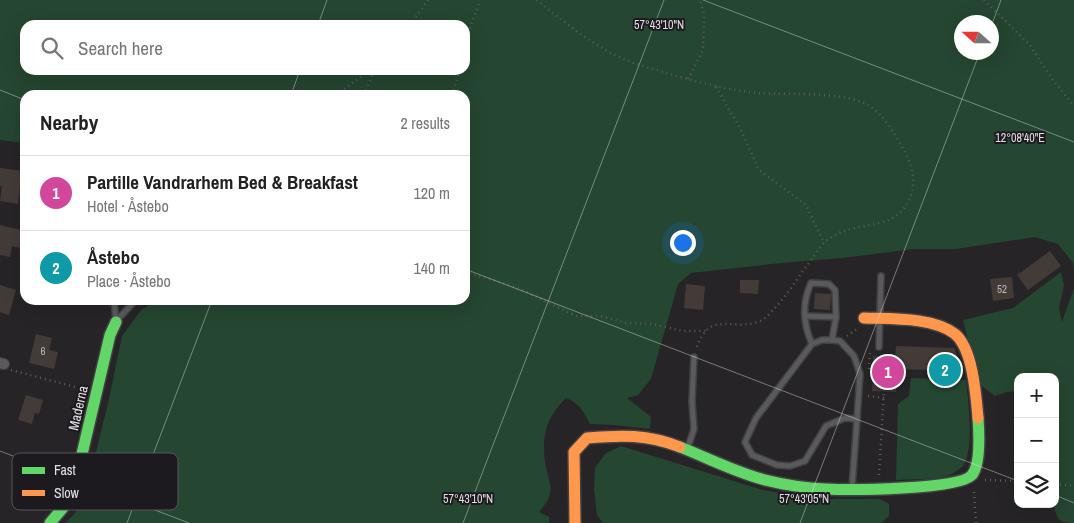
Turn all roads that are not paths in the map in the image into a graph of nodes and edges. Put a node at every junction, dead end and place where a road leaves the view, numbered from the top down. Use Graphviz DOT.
graph roads {
  1 [pos="881,276"];
  2 [pos="114,305"];
  3 [pos="131,305"];
  4 [pos="805,316"];
  5 [pos="836,316"];
  6 [pos="880,319"];
  7 [pos="116,322"];
  8 [pos="862,323"];
  9 [pos="832,340"];
  10 [pos="812,344"];
  11 [pos="879,347"];
  12 [pos="694,357"];
  13 [pos="856,418"];
  14 [pos="687,450"];
  15 [pos="82,453"];
  16 [pos="852,490"];
  17 [pos="61,510"];
  18 [pos="50,523"];
  19 [pos="575,523"];
  1 -- 6 [label="lane"];
  2 -- 7 [label="lane"];
  3 -- 7 [label="lane"];
  4 -- 5 [label="lane"];
  4 -- 5 [label="lane"];
  4 -- 10 [label="lane"];
  5 -- 9 [label="lane"];
  6 -- 8 [label="street"];
  6 -- 11 [label="lane"];
  6 -- 16 [label="street"];
  7 -- 15 [label="street, Maderna"];
  9 -- 10 [label="lane"];
  9 -- 13 [label="lane"];
  10 -- 13 [label="lane"];
  12 -- 14 [label="lane"];
  13 -- 16 [label="lane"];
  14 -- 16 [label="street"];
  14 -- 19 [label="street"];
  17 -- 18 [label="street, Maderna"];
}
